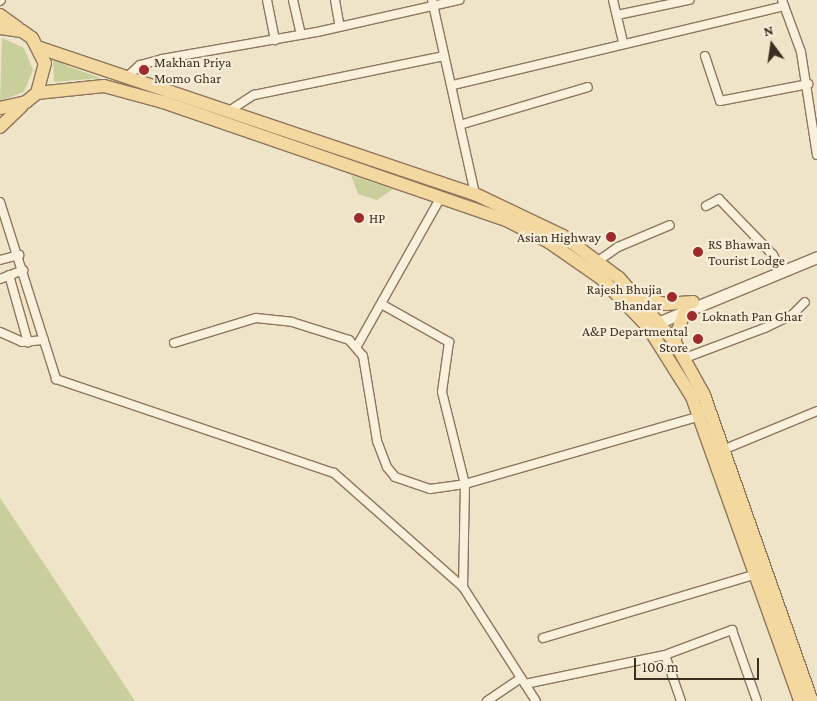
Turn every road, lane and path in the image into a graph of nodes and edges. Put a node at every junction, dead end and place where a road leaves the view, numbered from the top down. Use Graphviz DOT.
graph roads {
  1 [pos="267,0"];
  2 [pos="293,0"];
  3 [pos="334,0"];
  4 [pos="459,0"];
  5 [pos="613,0"];
  6 [pos="689,0"];
  7 [pos="783,3"];
  8 [pos="433,4"];
  9 [pos="0,15"];
  10 [pos="617,15"];
  11 [pos="0,28"];
  12 [pos="340,28"];
  13 [pos="22,31"];
  14 [pos="301,34"];
  15 [pos="275,40"];
  16 [pos="623,42"];
  17 [pos="40,48"];
  18 [pos="444,56"];
  19 [pos="705,56"];
  20 [pos="126,78"];
  21 [pos="808,84"];
  22 [pos="454,86"];
  23 [pos="588,87"];
  24 [pos="37,93"];
  25 [pos="26,102"];
  26 [pos="0,108"];
  27 [pos="229,111"];
  28 [pos="463,124"];
  29 [pos="0,126"];
  30 [pos="817,155"];
  31 [pos="475,194"];
  32 [pos="441,197"];
  33 [pos="0,202"];
  34 [pos="706,206"];
  35 [pos="3,222"];
  36 [pos="670,225"];
  37 [pos="19,255"];
  38 [pos="817,257"];
  39 [pos="0,260"];
  40 [pos="598,261"];
  41 [pos="23,270"];
  42 [pos="781,271"];
  43 [pos="9,276"];
  44 [pos="0,279"];
  45 [pos="638,297"];
  46 [pos="805,302"];
  47 [pos="383,305"];
  48 [pos="689,306"];
  49 [pos="651,320"];
  50 [pos="0,332"];
  51 [pos="44,340"];
  52 [pos="674,341"];
  53 [pos="28,342"];
  54 [pos="174,343"];
  55 [pos="357,346"];
  56 [pos="685,358"];
  57 [pos="817,411"];
  58 [pos="701,416"];
  59 [pos="725,449"];
  60 [pos="465,484"];
  61 [pos="756,574"];
  62 [pos="462,587"];
  63 [pos="542,638"];
  64 [pos="665,655"];
  65 [pos="523,681"];
  66 [pos="487,701"];
  67 [pos="536,701"];
  68 [pos="680,701"];
  69 [pos="757,701"];
  70 [pos="800,701"];
  71 [pos="814,701"];
  1 -- 15 [label="street"];
  2 -- 14 [label="street"];
  3 -- 12 [label="street"];
  4 -- 8 [label="street"];
  5 -- 10 [label="street"];
  6 -- 10 [label="street"];
  7 -- 16 [label="street"];
  7 -- 21 [label="street"];
  8 -- 12 [label="street"];
  8 -- 18 [label="street"];
  9 -- 13 [label="main road"];
  10 -- 16 [label="street"];
  11 -- 13 [label="main road"];
  12 -- 14 [label="street"];
  13 -- 17 [label="main road"];
  14 -- 15 [label="street"];
  15 -- 20 [label="street"];
  16 -- 22 [label="street"];
  17 -- 20 [label="main road"];
  17 -- 24 [label="main road"];
  18 -- 22 [label="street"];
  18 -- 27 [label="street"];
  19 -- 21 [label="street"];
  20 -- 27 [label="main road"];
  21 -- 30 [label="street"];
  22 -- 28 [label="street"];
  23 -- 28 [label="street"];
  24 -- 25 [label="main road"];
  24 -- 32 [label="main road"];
  25 -- 26 [label="main road"];
  25 -- 29 [label="main road"];
  27 -- 31 [label="main road"];
  28 -- 31 [label="street"];
  31 -- 40 [label="main road"];
  32 -- 47 [label="street"];
  32 -- 49 [label="main road"];
  33 -- 35 [label="street"];
  34 -- 42 [label="street"];
  35 -- 37 [label="street"];
  36 -- 40 [label="street"];
  37 -- 39 [label="street"];
  37 -- 41 [label="street"];
  38 -- 42 [label="main road"];
  40 -- 45 [label="main road"];
  41 -- 43 [label="street"];
  41 -- 51 [label="street"];
  42 -- 48 [label="main road"];
  43 -- 44 [label="street"];
  43 -- 53 [label="street"];
  45 -- 48 [label="main road"];
  45 -- 49 [label="main road"];
  46 -- 56 [label="street"];
  47 -- 55 [label="street"];
  47 -- 60 [label="street"];
  48 -- 49 [label="main road"];
  48 -- 52 [label="main road"];
  49 -- 52 [label="main road"];
  49 -- 58 [label="main road"];
  50 -- 53 [label="street"];
  51 -- 53 [label="street"];
  51 -- 62 [label="street"];
  52 -- 56 [label="main road"];
  54 -- 55 [label="street"];
  55 -- 60 [label="street"];
  56 -- 59 [label="main road"];
  57 -- 59 [label="street"];
  58 -- 60 [label="street"];
  58 -- 61 [label="main road"];
  59 -- 71 [label="main road"];
  60 -- 62 [label="street"];
  61 -- 63 [label="street"];
  61 -- 70 [label="main road"];
  62 -- 65 [label="street"];
  64 -- 65 [label="street"];
  64 -- 68 [label="street"];
  64 -- 69 [label="street"];
  65 -- 66 [label="street"];
  65 -- 67 [label="street"];
}
